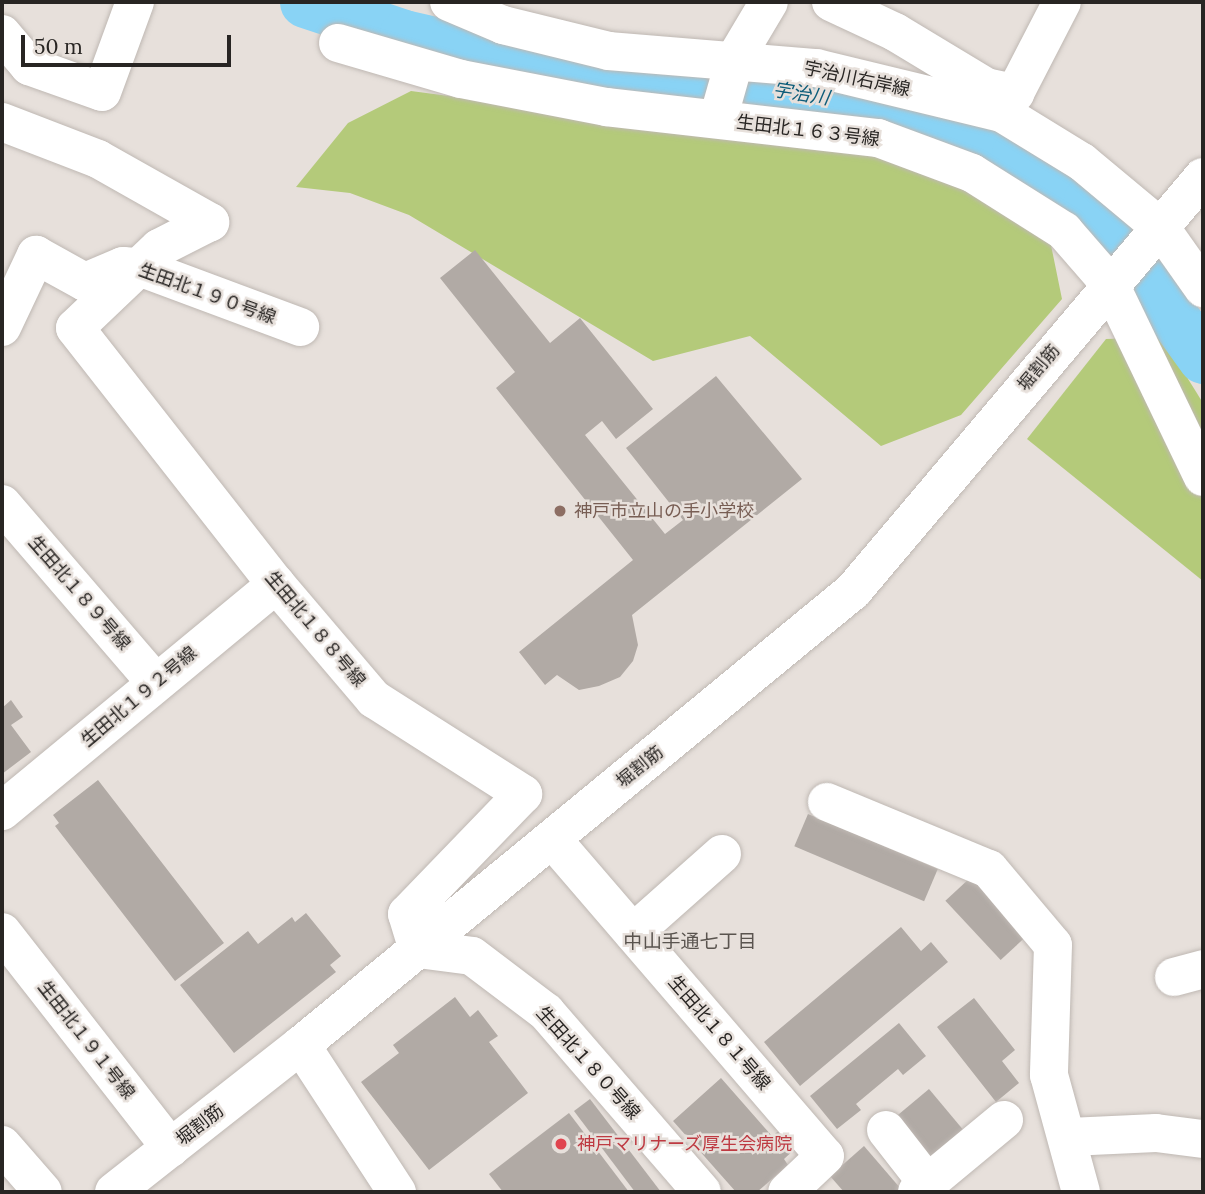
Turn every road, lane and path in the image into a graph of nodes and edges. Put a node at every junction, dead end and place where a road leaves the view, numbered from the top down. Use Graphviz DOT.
graph roads {
  1 [pos="135,2"];
  2 [pos="449,2"];
  3 [pos="831,2"];
  4 [pos="1062,2"];
  5 [pos="756,7"];
  6 [pos="2,34"];
  7 [pos="338,43"];
  8 [pos="735,60"];
  9 [pos="992,95"];
  10 [pos="718,118"];
  11 [pos="2,122"];
  12 [pos="1203,177"];
  13 [pos="1160,227"];
  14 [pos="139,267"];
  15 [pos="1110,284"];
  16 [pos="1203,288"];
  17 [pos="2,327"];
  18 [pos="300,327"];
  19 [pos="1203,477"];
  20 [pos="2,504"];
  21 [pos="276,584"];
  22 [pos="156,683"];
  23 [pos="827,802"];
  24 [pos="2,811"];
  25 [pos="552,839"];
  26 [pos="722,855"];
  27 [pos="2,932"];
  28 [pos="633,933"];
  29 [pos="418,949"];
  30 [pos="301,1045"];
  31 [pos="1004,1120"];
  32 [pos="886,1130"];
  33 [pos="1069,1137"];
  34 [pos="1203,1139"];
  35 [pos="2,1144"];
  36 [pos="171,1148"];
  37 [pos="383,1187"];
  38 [pos="922,1188"];
  39 [pos="43,1192"];
  40 [pos="114,1192"];
  41 [pos="702,1192"];
  42 [pos="788,1192"];
  43 [pos="1081,1192"];
  1 -- 6 [label="street"];
  2 -- 8 [label="street, 宇治川右岸線"];
  3 -- 9 [label="street"];
  4 -- 9 [label="street"];
  5 -- 8 [label="street"];
  7 -- 10 [label="street, 生田北１６３号線"];
  8 -- 9 [label="street, 宇治川右岸線"];
  8 -- 10 [label="street"];
  9 -- 13 [label="street, 宇治川右岸線"];
  10 -- 15 [label="street, 生田北１６３号線"];
  11 -- 14 [label="street"];
  12 -- 13 [label="street"];
  13 -- 15 [label="street, 堀割筋"];
  13 -- 16 [label="street, 宇治川右岸線"];
  14 -- 17 [label="street, 生田北１９０号線"];
  14 -- 18 [label="street, 生田北１９０号線"];
  14 -- 21 [label="street, 生田北１８８号線"];
  15 -- 19 [label="street, 生田北１６３号線"];
  15 -- 25 [label="street, 堀割筋"];
  20 -- 22 [label="street, 生田北１８９号線"];
  21 -- 22 [label="street, 生田北１９２号線"];
  21 -- 29 [label="street, 生田北１８８号線"];
  22 -- 24 [label="street, 生田北１９２号線"];
  23 -- 33 [label="street"];
  25 -- 28 [label="street, 生田北１８１号線"];
  25 -- 29 [label="street, 堀割筋"];
  26 -- 28 [label="street"];
  27 -- 36 [label="street, 生田北１９１号線"];
  28 -- 42 [label="street, 生田北１８１号線"];
  29 -- 30 [label="street, 堀割筋"];
  29 -- 41 [label="street, 生田北１８０号線"];
  30 -- 36 [label="street, 堀割筋"];
  30 -- 37 [label="street"];
  31 -- 38 [label="street"];
  32 -- 38 [label="street"];
  33 -- 34 [label="street"];
  33 -- 43 [label="street"];
  35 -- 39 [label="street"];
  36 -- 40 [label="street, 堀割筋"];
}
